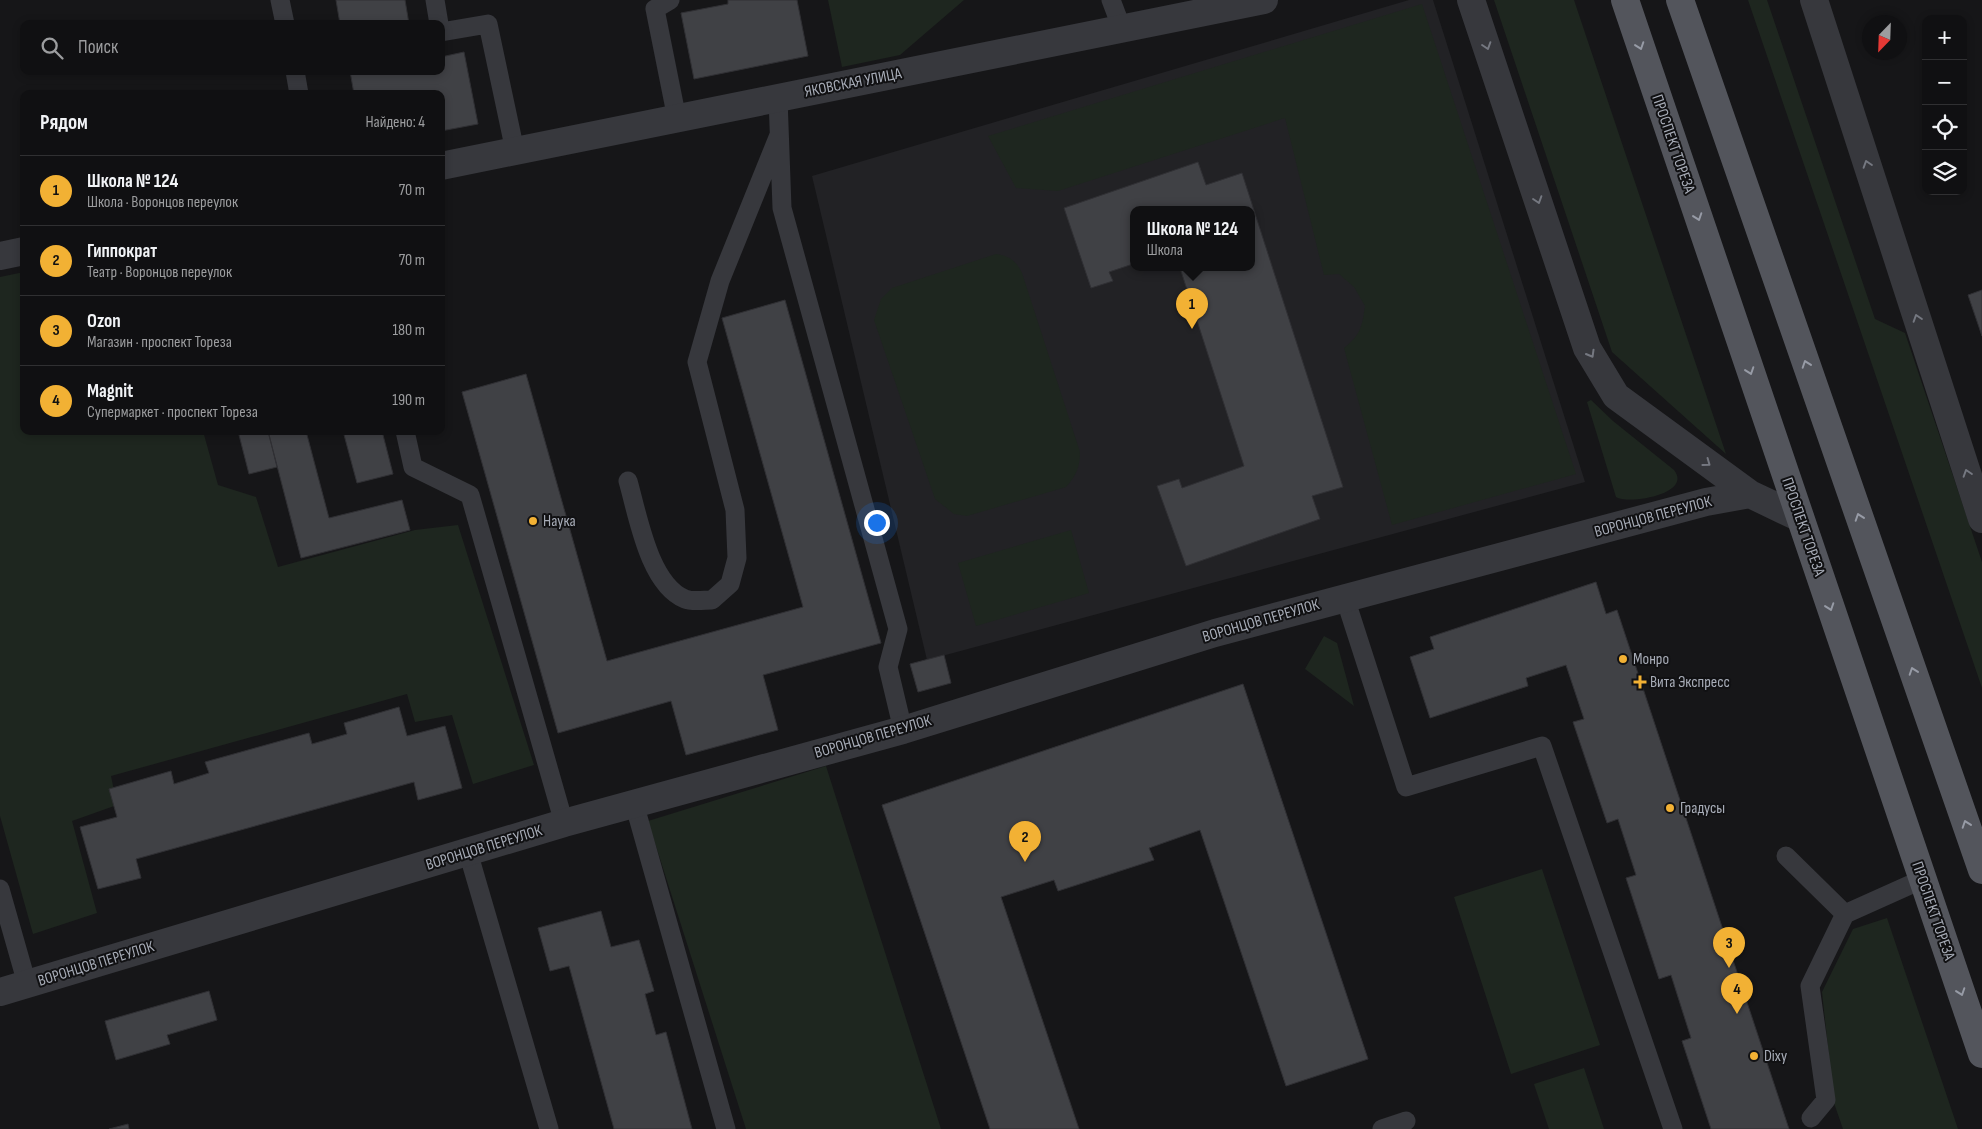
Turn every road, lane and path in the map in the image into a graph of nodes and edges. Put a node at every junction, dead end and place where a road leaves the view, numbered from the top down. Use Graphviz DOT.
graph roads {
  1 [pos="280,0"];
  2 [pos="435,0"];
  3 [pos="670,0"];
  4 [pos="1111,0"];
  5 [pos="1264,0"];
  6 [pos="1471,0"];
  7 [pos="1625,0"];
  8 [pos="1680,0"];
  9 [pos="1814,0"];
  10 [pos="284,20"];
  11 [pos="439,20"];
  12 [pos="1122,29"];
  13 [pos="445,31"];
  14 [pos="296,75"];
  15 [pos="298,90"];
  16 [pos="778,98"];
  17 [pos="677,119"];
  18 [pos="779,134"];
  19 [pos="515,151"];
  20 [pos="445,165"];
  21 [pos="20,252"];
  22 [pos="0,256"];
  23 [pos="406,435"];
  24 [pos="628,481"];
  25 [pos="1750,494"];
  26 [pos="1800,518"];
  27 [pos="1982,519"];
  28 [pos="1345,598"];
  29 [pos="903,730"];
  30 [pos="634,803"];
  31 [pos="564,823"];
  32 [pos="468,852"];
  33 [pos="1786,856"];
  34 [pos="1982,870"];
  35 [pos="1923,879"];
  36 [pos="0,888"];
  37 [pos="1845,914"];
  38 [pos="27,984"];
  39 [pos="0,992"];
  40 [pos="1982,1054"];
  41 [pos="1811,1118"];
  42 [pos="1406,1121"];
  43 [pos="549,1129"];
  44 [pos="726,1129"];
  45 [pos="1382,1129"];
  46 [pos="1673,1129"];
  1 -- 10 [label="lane"];
  2 -- 11 [label="lane"];
  3 -- 17 [label="lane"];
  4 -- 12 [label="lane"];
  5 -- 12 [label="street, ЯКОВСКАЯ УЛИЦА"];
  6 -- 25 [label="street, one-way"];
  7 -- 26 [label="main road, ПРОСПЕКТ ТОРЕЗА, one-way"];
  34 -- 8 [label="main road, one-way"];
  27 -- 9 [label="street, one-way"];
  12 -- 16 [label="street, ЯКОВСКАЯ УЛИЦА"];
  13 -- 19 [label="lane"];
  14 -- 15 [label="lane"];
  16 -- 17 [label="street, ЯКОВСКАЯ УЛИЦА"];
  16 -- 18 [label="lane"];
  17 -- 19 [label="street, ЯКОВСКАЯ УЛИЦА"];
  18 -- 24 [label="lane"];
  18 -- 29 [label="lane"];
  19 -- 20 [label="street, ЯКОВСКАЯ УЛИЦА"];
  21 -- 22 [label="street"];
  23 -- 31 [label="lane"];
  25 -- 26 [label="street"];
  25 -- 28 [label="street, ВОРОНЦОВ ПЕРЕУЛОК"];
  26 -- 35 [label="main road, ПРОСПЕКТ ТОРЕЗА, one-way"];
  28 -- 29 [label="street, ВОРОНЦОВ ПЕРЕУЛОК"];
  28 -- 46 [label="lane"];
  29 -- 30 [label="street, ВОРОНЦОВ ПЕРЕУЛОК"];
  30 -- 31 [label="street, ВОРОНЦОВ ПЕРЕУЛОК"];
  30 -- 44 [label="lane"];
  31 -- 32 [label="street, ВОРОНЦОВ ПЕРЕУЛОК"];
  32 -- 38 [label="street, ВОРОНЦОВ ПЕРЕУЛОК"];
  32 -- 43 [label="lane"];
  33 -- 37 [label="lane"];
  35 -- 37 [label="lane"];
  35 -- 40 [label="main road, ПРОСПЕКТ ТОРЕЗА, one-way"];
  36 -- 38 [label="lane"];
  37 -- 41 [label="lane"];
  38 -- 39 [label="street, ВОРОНЦОВ ПЕРЕУЛОК"];
  42 -- 45 [label="lane"];
}
